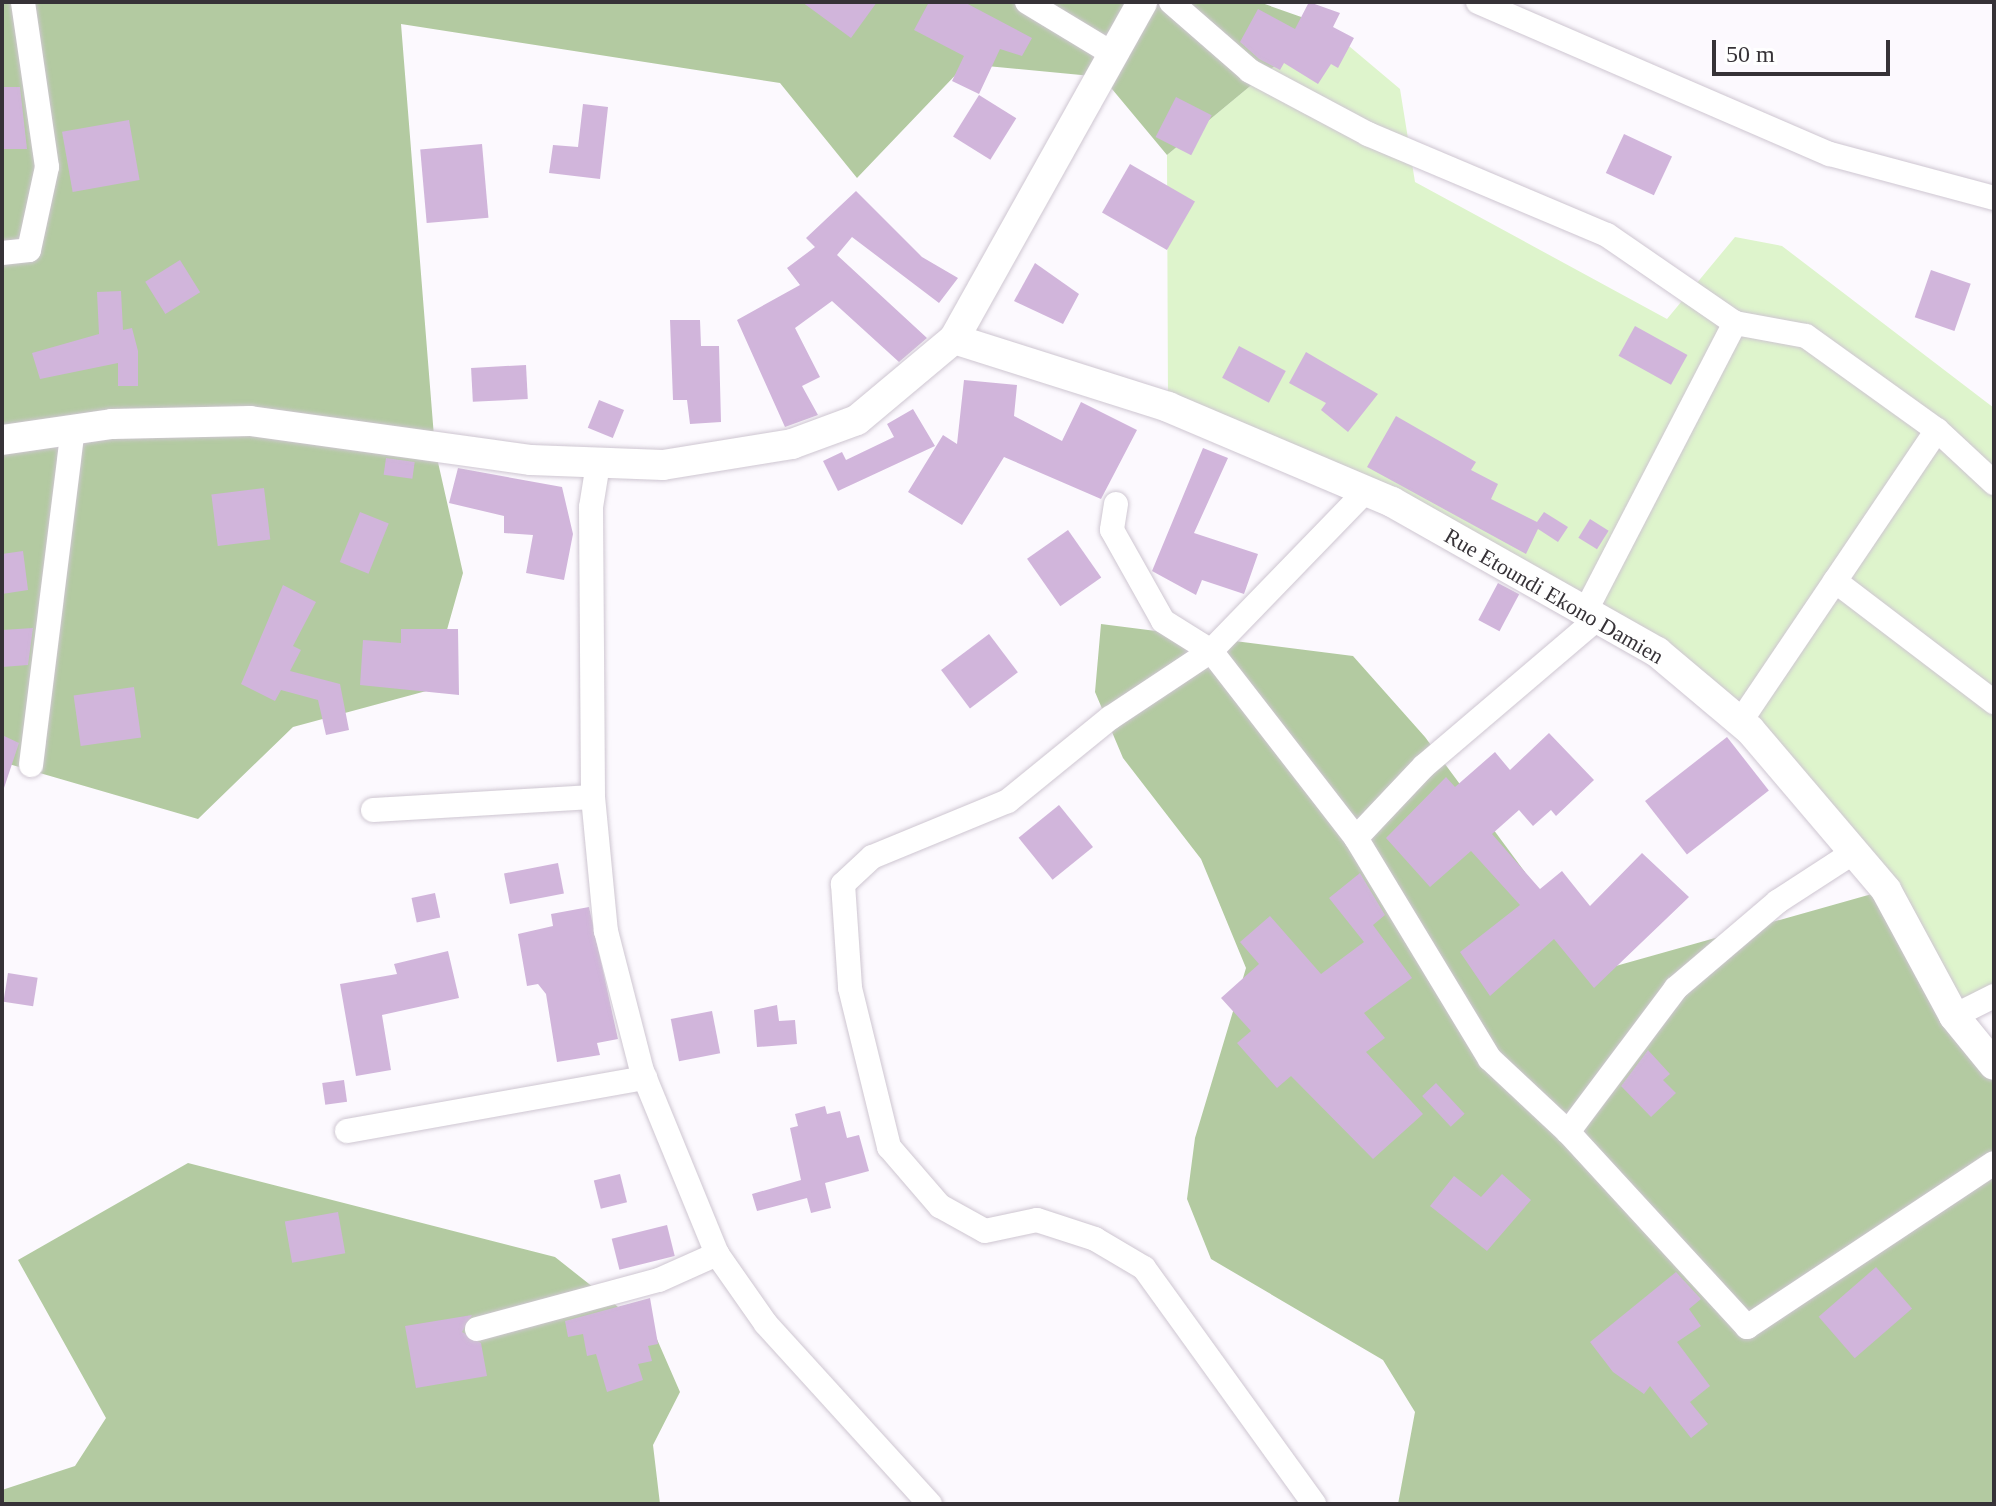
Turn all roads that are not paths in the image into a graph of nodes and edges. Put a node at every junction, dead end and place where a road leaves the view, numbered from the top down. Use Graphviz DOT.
graph roads {
  1 [pos="23,2"];
  2 [pos="1027,2"];
  3 [pos="1142,2"];
  4 [pos="1171,2"];
  5 [pos="1478,2"];
  6 [pos="1113,54"];
  7 [pos="1994,198"];
  8 [pos="2,253"];
  9 [pos="1735,323"];
  10 [pos="954,339"];
  11 [pos="1937,430"];
  12 [pos="72,435"];
  13 [pos="2,440"];
  14 [pos="598,464"];
  15 [pos="1994,482"];
  16 [pos="1362,495"];
  17 [pos="1116,504"];
  18 [pos="1835,581"];
  19 [pos="1591,615"];
  20 [pos="1211,651"];
  21 [pos="1994,702"];
  22 [pos="1740,722"];
  23 [pos="31,765"];
  24 [pos="593,797"];
  25 [pos="373,810"];
  26 [pos="1356,838"];
  27 [pos="1854,852"];
  28 [pos="1994,996"];
  29 [pos="1954,1016"];
  30 [pos="1994,1065"];
  31 [pos="645,1078"];
  32 [pos="347,1131"];
  33 [pos="1568,1132"];
  34 [pos="1994,1163"];
  35 [pos="717,1254"];
  36 [pos="477,1329"];
  37 [pos="930,1504"];
  38 [pos="1314,1504"];
  1 -- 8 [label="street"];
  2 -- 6 [label="street"];
  3 -- 6 [label="street"];
  4 -- 9 [label="street"];
  5 -- 7 [label="street"];
  6 -- 10 [label="street"];
  9 -- 11 [label="street"];
  9 -- 19 [label="street"];
  10 -- 14 [label="street"];
  10 -- 16 [label="street, Rue Etoundi Ekono Damien"];
  11 -- 15 [label="street"];
  11 -- 18 [label="street"];
  12 -- 13 [label="street"];
  12 -- 14 [label="street"];
  12 -- 23 [label="street"];
  14 -- 24 [label="street"];
  16 -- 19 [label="street, Rue Etoundi Ekono Damien"];
  16 -- 20 [label="street"];
  17 -- 20 [label="street"];
  18 -- 21 [label="street"];
  18 -- 22 [label="street"];
  19 -- 22 [label="street, Rue Etoundi Ekono Damien"];
  19 -- 26 [label="street"];
  20 -- 26 [label="street"];
  20 -- 38 [label="street"];
  22 -- 27 [label="street, Rue Etoundi Ekono Damien"];
  24 -- 25 [label="street"];
  24 -- 31 [label="street"];
  26 -- 33 [label="street"];
  27 -- 29 [label="street, Rue Etoundi Ekono Damien"];
  27 -- 33 [label="street"];
  28 -- 29 [label="street"];
  29 -- 30 [label="street, Rue Etoundi Ekono Damien"];
  31 -- 32 [label="street"];
  31 -- 35 [label="street"];
  33 -- 34 [label="street"];
  35 -- 36 [label="street"];
  35 -- 37 [label="street"];
}
